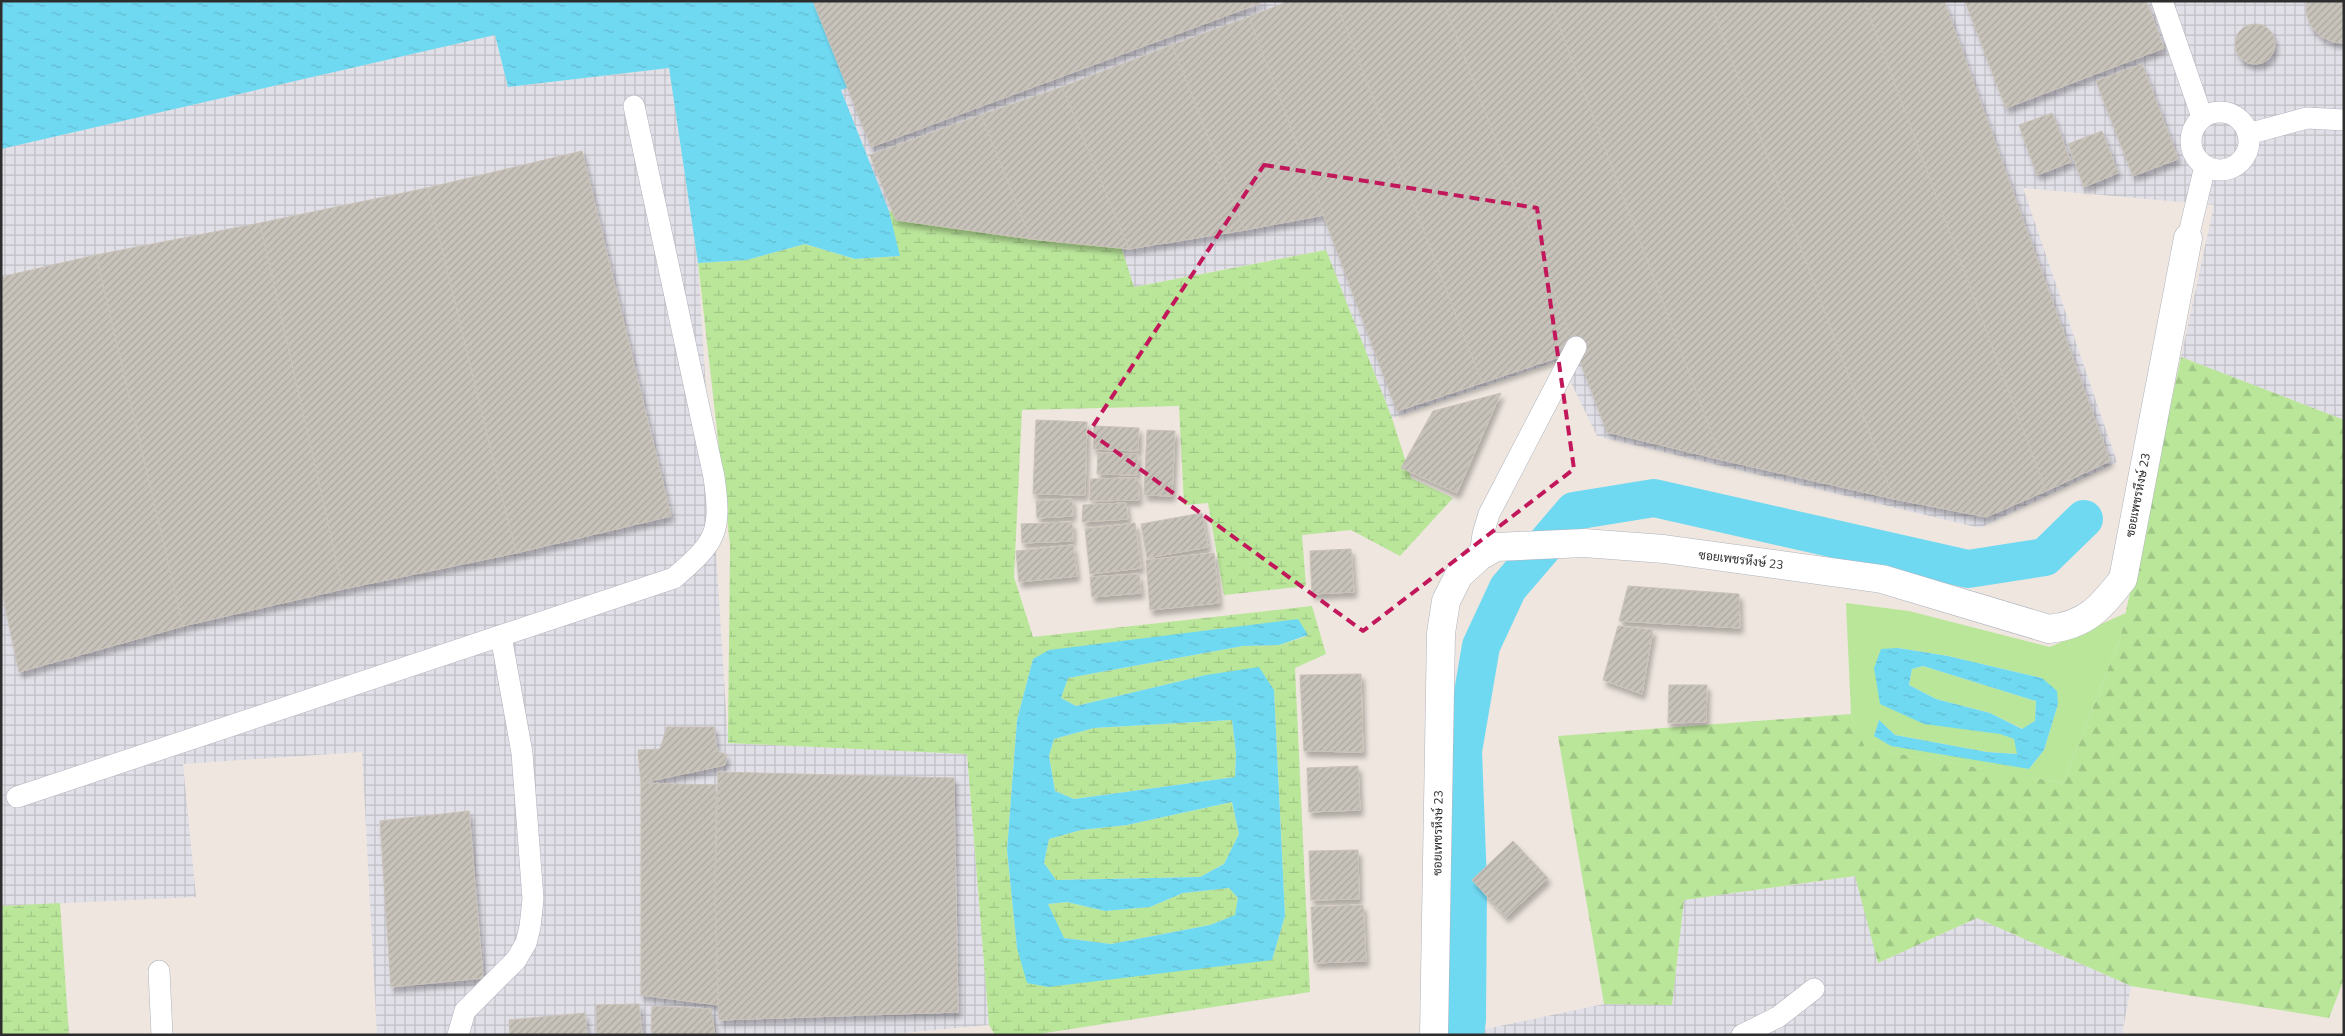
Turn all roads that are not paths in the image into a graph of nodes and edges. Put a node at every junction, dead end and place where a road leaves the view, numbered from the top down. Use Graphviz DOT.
graph roads {
  1 [pos="2162,1"];
  2 [pos="634,106"];
  3 [pos="2202,117"];
  4 [pos="2344,120"];
  5 [pos="2248,134"];
  6 [pos="2205,166"];
  7 [pos="2188,238"];
  8 [pos="1576,347"];
  9 [pos="1480,556"];
  10 [pos="501,636"];
  11 [pos="17,797"];
  12 [pos="159,971"];
  13 [pos="1814,989"];
  14 [pos="162,1035"];
  15 [pos="458,1035"];
  16 [pos="1434,1035"];
  17 [pos="1742,1035"];
  1 -- 3 [label="lane"];
  2 -- 10 [label="lane"];
  3 -- 5 [label="lane"];
  3 -- 6 [label="lane"];
  4 -- 5 [label="lane"];
  5 -- 6 [label="lane"];
  6 -- 7 [label="lane"];
  7 -- 9 [label="street, ซอยเพชรหึงษ์ 23"];
  8 -- 9 [label="lane"];
  9 -- 16 [label="street, ซอยเพชรหึงษ์ 23"];
  10 -- 11 [label="lane"];
  10 -- 15 [label="lane"];
  12 -- 14 [label="lane"];
  13 -- 17 [label="lane"];
}
